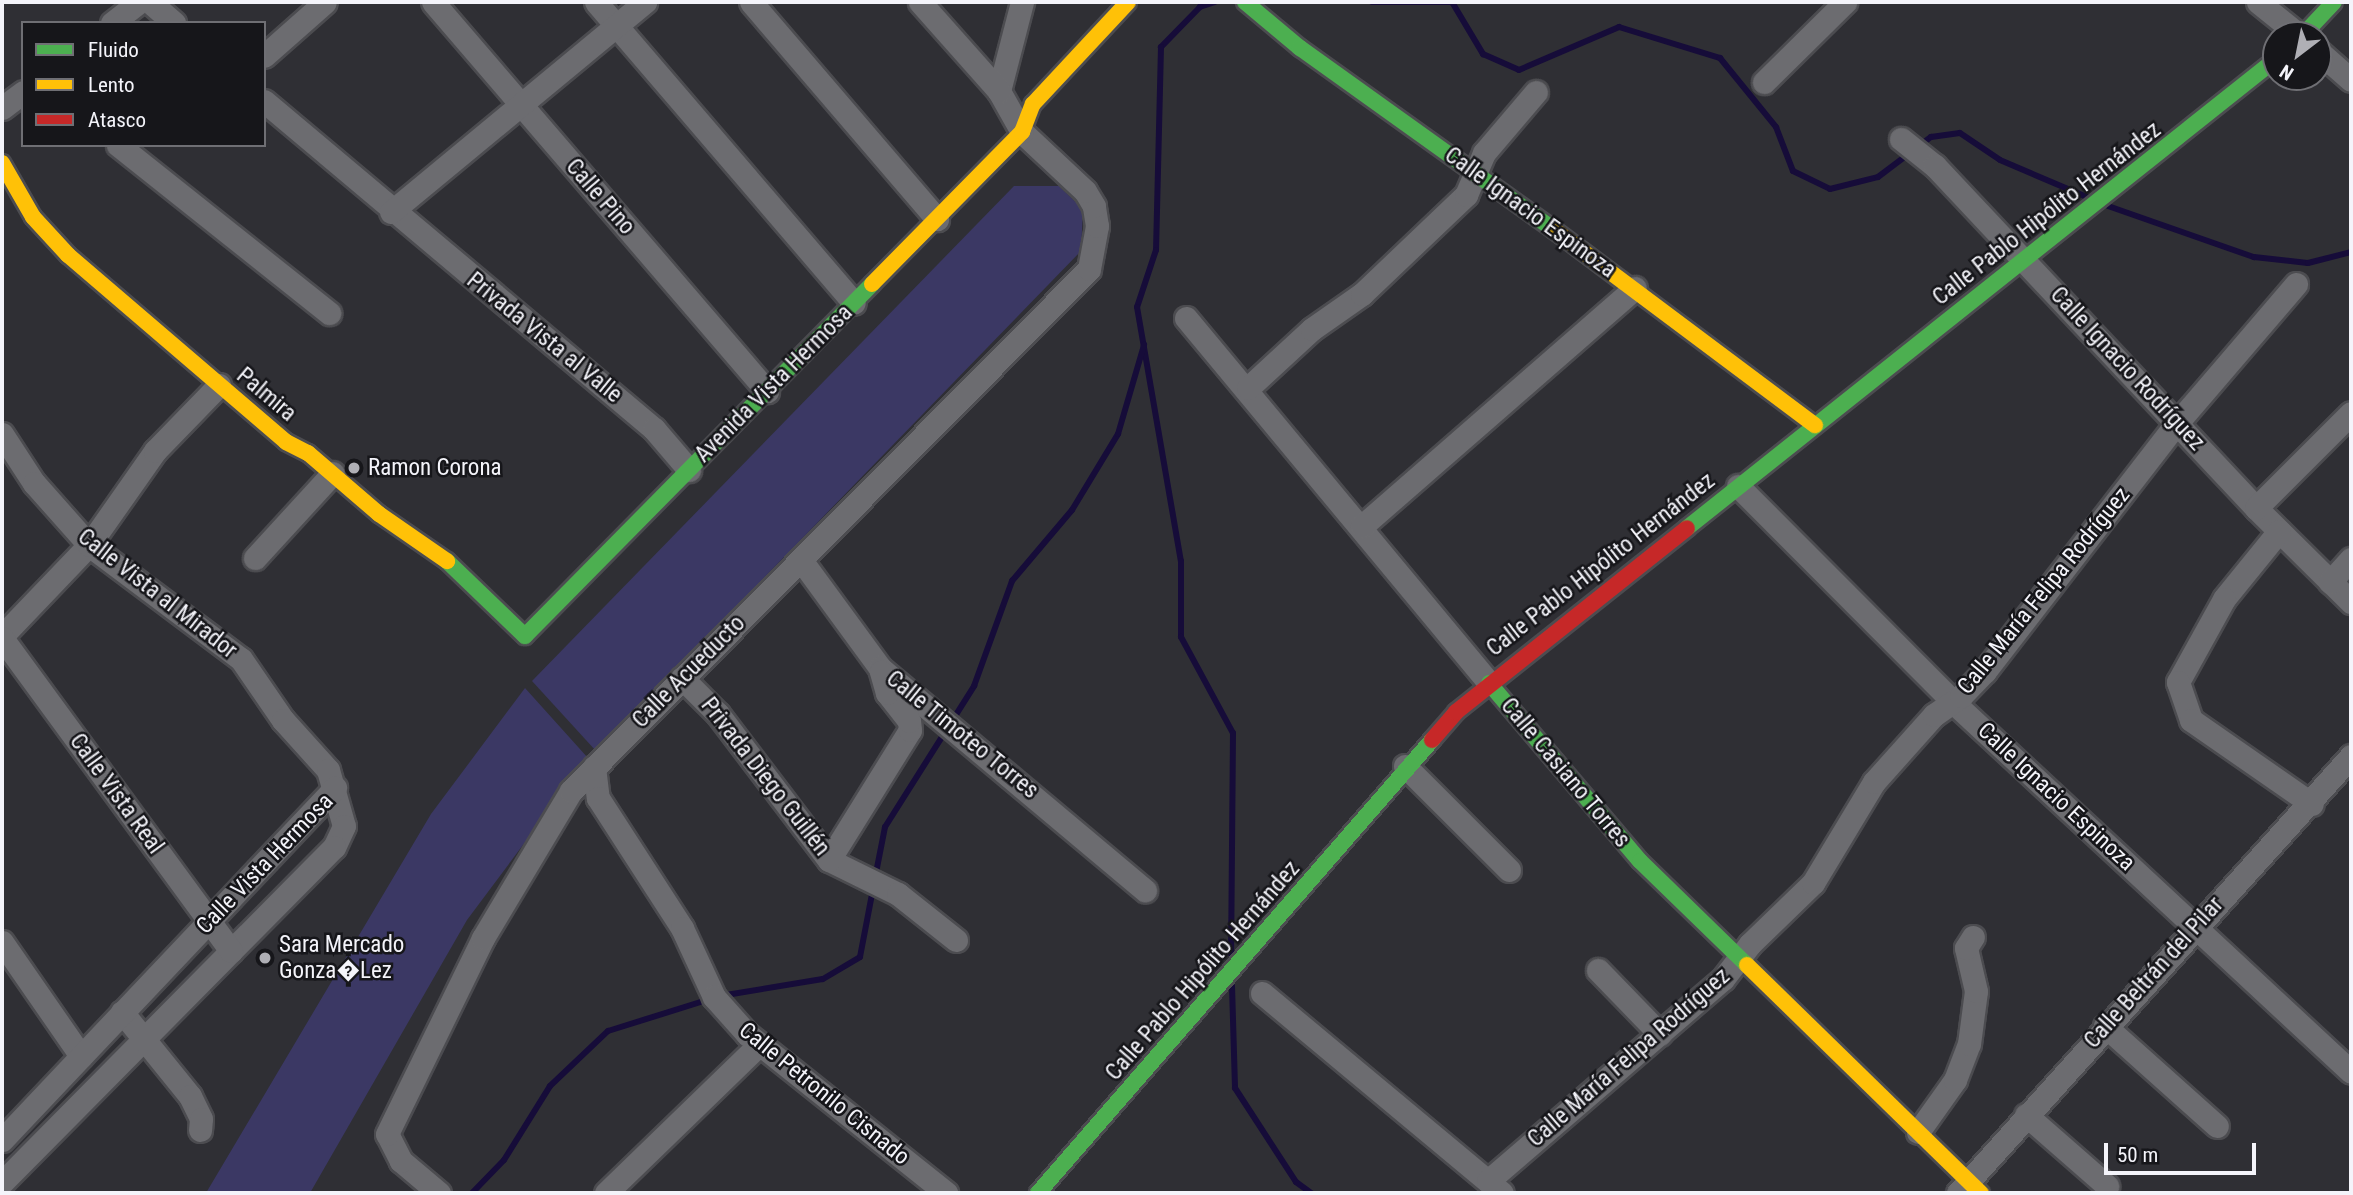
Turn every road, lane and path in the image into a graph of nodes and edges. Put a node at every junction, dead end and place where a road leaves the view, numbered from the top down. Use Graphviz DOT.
graph roads {
  1 [pos="139,2"];
  2 [pos="150,2"];
  3 [pos="325,2"];
  4 [pos="433,2"];
  5 [pos="596,2"];
  6 [pos="645,2"];
  7 [pos="751,2"];
  8 [pos="920,2"];
  9 [pos="1022,2"];
  10 [pos="1128,2"];
  11 [pos="1245,2"];
  12 [pos="1845,2"];
  13 [pos="2258,2"];
  14 [pos="2334,2"];
  15 [pos="115,21"];
  16 [pos="172,21"];
  17 [pos="2283,21"];
  18 [pos="2315,21"];
  19 [pos="617,27"];
  20 [pos="266,54"];
  21 [pos="2332,63"];
  22 [pos="2262,71"];
  23 [pos="2351,80"];
  24 [pos="1764,82"];
  25 [pos="999,91"];
  26 [pos="1535,92"];
  27 [pos="21,94"];
  28 [pos="266,104"];
  29 [pos="521,106"];
  30 [pos="2,108"];
  31 [pos="1022,132"];
  32 [pos="1902,140"];
  33 [pos="121,147"];
  34 [pos="2,163"];
  35 [pos="1476,173"];
  36 [pos="391,212"];
  37 [pos="937,219"];
  38 [pos="2026,261"];
  39 [pos="2296,284"];
  40 [pos="1635,288"];
  41 [pos="854,303"];
  42 [pos="329,313"];
  43 [pos="1186,318"];
  44 [pos="219,386"];
  45 [pos="1248,388"];
  46 [pos="767,391"];
  47 [pos="2351,413"];
  48 [pos="2177,423"];
  49 [pos="1815,425"];
  50 [pos="2,434"];
  51 [pos="689,470"];
  52 [pos="332,473"];
  53 [pos="1738,486"];
  54 [pos="2256,508"];
  55 [pos="1362,526"];
  56 [pos="2279,531"];
  57 [pos="89,545"];
  58 [pos="256,558"];
  59 [pos="2351,559"];
  60 [pos="801,560"];
  61 [pos="2330,582"];
  62 [pos="2351,602"];
  63 [pos="525,636"];
  64 [pos="2,637"];
  65 [pos="887,674"];
  66 [pos="682,678"];
  67 [pos="1489,683"];
  68 [pos="1953,702"];
  69 [pos="2351,756"];
  70 [pos="1405,766"];
  71 [pos="594,767"];
  72 [pos="335,788"];
  73 [pos="2312,804"];
  74 [pos="829,860"];
  75 [pos="1509,870"];
  76 [pos="1145,890"];
  77 [pos="209,921"];
  78 [pos="2196,927"];
  79 [pos="1973,937"];
  80 [pos="956,940"];
  81 [pos="2,942"];
  82 [pos="230,951"];
  83 [pos="1738,961"];
  84 [pos="1598,970"];
  85 [pos="1262,993"];
  86 [pos="122,1012"];
  87 [pos="2105,1026"];
  88 [pos="1660,1034"];
  89 [pos="144,1040"];
  90 [pos="760,1044"];
  91 [pos="81,1056"];
  92 [pos="2351,1072"];
  93 [pos="2026,1115"];
  94 [pos="2217,1126"];
  95 [pos="200,1130"];
  96 [pos="1918,1132"];
  97 [pos="2,1140"];
  98 [pos="2,1183"];
  99 [pos="2107,1186"];
  100 [pos="1495,1187"];
  101 [pos="1969,1189"];
  102 [pos="439,1193"];
  103 [pos="606,1193"];
  104 [pos="946,1193"];
  105 [pos="1038,1193"];
  1 -- 15 [label="street"];
  2 -- 16 [label="street"];
  3 -- 20 [label="street"];
  4 -- 29 [label="street, Calle Pino"];
  5 -- 19 [label="street"];
  6 -- 19 [label="street"];
  7 -- 37 [label="street"];
  8 -- 25 [label="street"];
  9 -- 25 [label="street"];
  10 -- 31 [label="street, Avenida Vista Hermosa"];
  11 -- 35 [label="street, Calle Ignacio Espinoza"];
  12 -- 24 [label="street"];
  13 -- 17 [label="street"];
  14 -- 18 [label="street"];
  19 -- 29 [label="street"];
  19 -- 41 [label="street"];
  21 -- 23 [label="street"];
  22 -- 38 [label="street, Calle Pablo Hipólito Hernández"];
  25 -- 31 [label="street"];
  26 -- 35 [label="street"];
  27 -- 30 [label="street"];
  28 -- 36 [label="street, Privada Vista al Valle"];
  29 -- 36 [label="street"];
  29 -- 46 [label="street, Calle Pino"];
  31 -- 37 [label="street, Avenida Vista Hermosa"];
  31 -- 60 [label="street, Calle Acueducto"];
  32 -- 38 [label="street, Calle Ignacio Rodríguez"];
  33 -- 42 [label="street"];
  34 -- 44 [label="street, Palmira"];
  35 -- 40 [label="street, Calle Ignacio Espinoza"];
  35 -- 45 [label="street"];
  36 -- 51 [label="street, Privada Vista al Valle"];
  37 -- 41 [label="street, Avenida Vista Hermosa"];
  38 -- 48 [label="street, Calle Ignacio Rodríguez"];
  38 -- 49 [label="street, Calle Pablo Hipólito Hernández"];
  39 -- 48 [label="street, Calle María Felipa Rodríguez"];
  40 -- 49 [label="street, Calle Ignacio Espinoza"];
  40 -- 55 [label="street"];
  41 -- 46 [label="street, Avenida Vista Hermosa"];
  43 -- 45 [label="street, Calle Casiano Torres"];
  44 -- 52 [label="street, Palmira"];
  44 -- 57 [label="street"];
  45 -- 55 [label="street, Calle Casiano Torres"];
  46 -- 51 [label="street, Avenida Vista Hermosa"];
  47 -- 54 [label="street"];
  48 -- 54 [label="street, Calle Ignacio Rodríguez"];
  48 -- 68 [label="street, Calle María Felipa Rodríguez"];
  49 -- 53 [label="street, Calle Pablo Hipólito Hernández"];
  50 -- 57 [label="street, Calle Vista al Mirador"];
  51 -- 63 [label="street, Avenida Vista Hermosa"];
  52 -- 58 [label="street"];
  52 -- 63 [label="street, Palmira"];
  53 -- 67 [label="street, Calle Pablo Hipólito Hernández"];
  53 -- 68 [label="street, Calle Ignacio Espinoza"];
  54 -- 56 [label="street, Calle Ignacio Rodríguez"];
  55 -- 67 [label="street, Calle Casiano Torres"];
  56 -- 61 [label="street, Calle Ignacio Rodríguez"];
  56 -- 73 [label="street"];
  57 -- 64 [label="street"];
  57 -- 72 [label="street, Calle Vista al Mirador"];
  59 -- 61 [label="street"];
  60 -- 65 [label="street, Calle Timoteo Torres"];
  60 -- 66 [label="street, Calle Acueducto"];
  61 -- 62 [label="street, Calle Ignacio Rodríguez"];
  64 -- 77 [label="street, Calle Vista Real"];
  65 -- 74 [label="street"];
  65 -- 76 [label="street, Calle Timoteo Torres"];
  66 -- 71 [label="street, Calle Acueducto"];
  66 -- 74 [label="street, Privada Diego Guillén"];
  67 -- 70 [label="street, Calle Pablo Hipólito Hernández"];
  67 -- 83 [label="street, Calle Casiano Torres"];
  68 -- 78 [label="street, Calle Ignacio Espinoza"];
  68 -- 83 [label="street, Calle María Felipa Rodríguez"];
  69 -- 73 [label="street, Calle Beltrán del Pilar"];
  70 -- 75 [label="street"];
  70 -- 105 [label="street, Calle Pablo Hipólito Hernández"];
  71 -- 90 [label="street, Calle Petronilo Cisnado"];
  71 -- 102 [label="street, Calle Acueducto"];
  72 -- 77 [label="street, Calle Vista Hermosa"];
  72 -- 82 [label="street, Calle Vista Hermosa"];
  73 -- 78 [label="street, Calle Beltrán del Pilar"];
  74 -- 80 [label="street, Privada Diego Guillén"];
  77 -- 82 [label="street, Calle Vista Real"];
  77 -- 86 [label="street, Calle Vista Hermosa"];
  78 -- 87 [label="street, Calle Beltrán del Pilar"];
  78 -- 92 [label="street, Calle Ignacio Espinoza"];
  79 -- 96 [label="street"];
  81 -- 91 [label="street"];
  82 -- 89 [label="street, Calle Vista Hermosa"];
  83 -- 88 [label="street, Calle María Felipa Rodríguez"];
  83 -- 96 [label="street, Calle Casiano Torres"];
  84 -- 88 [label="street"];
  85 -- 100 [label="street"];
  86 -- 89 [label="street"];
  86 -- 91 [label="street, Calle Vista Hermosa"];
  87 -- 93 [label="street, Calle Beltrán del Pilar"];
  87 -- 94 [label="street"];
  88 -- 100 [label="street, Calle María Felipa Rodríguez"];
  89 -- 95 [label="street"];
  89 -- 98 [label="street, Calle Vista Hermosa"];
  90 -- 103 [label="street"];
  90 -- 104 [label="street, Calle Petronilo Cisnado"];
  91 -- 97 [label="street, Calle Vista Hermosa"];
  93 -- 99 [label="street"];
  93 -- 101 [label="street, Calle Beltrán del Pilar"];
  96 -- 101 [label="street, Calle Casiano Torres"];
}
